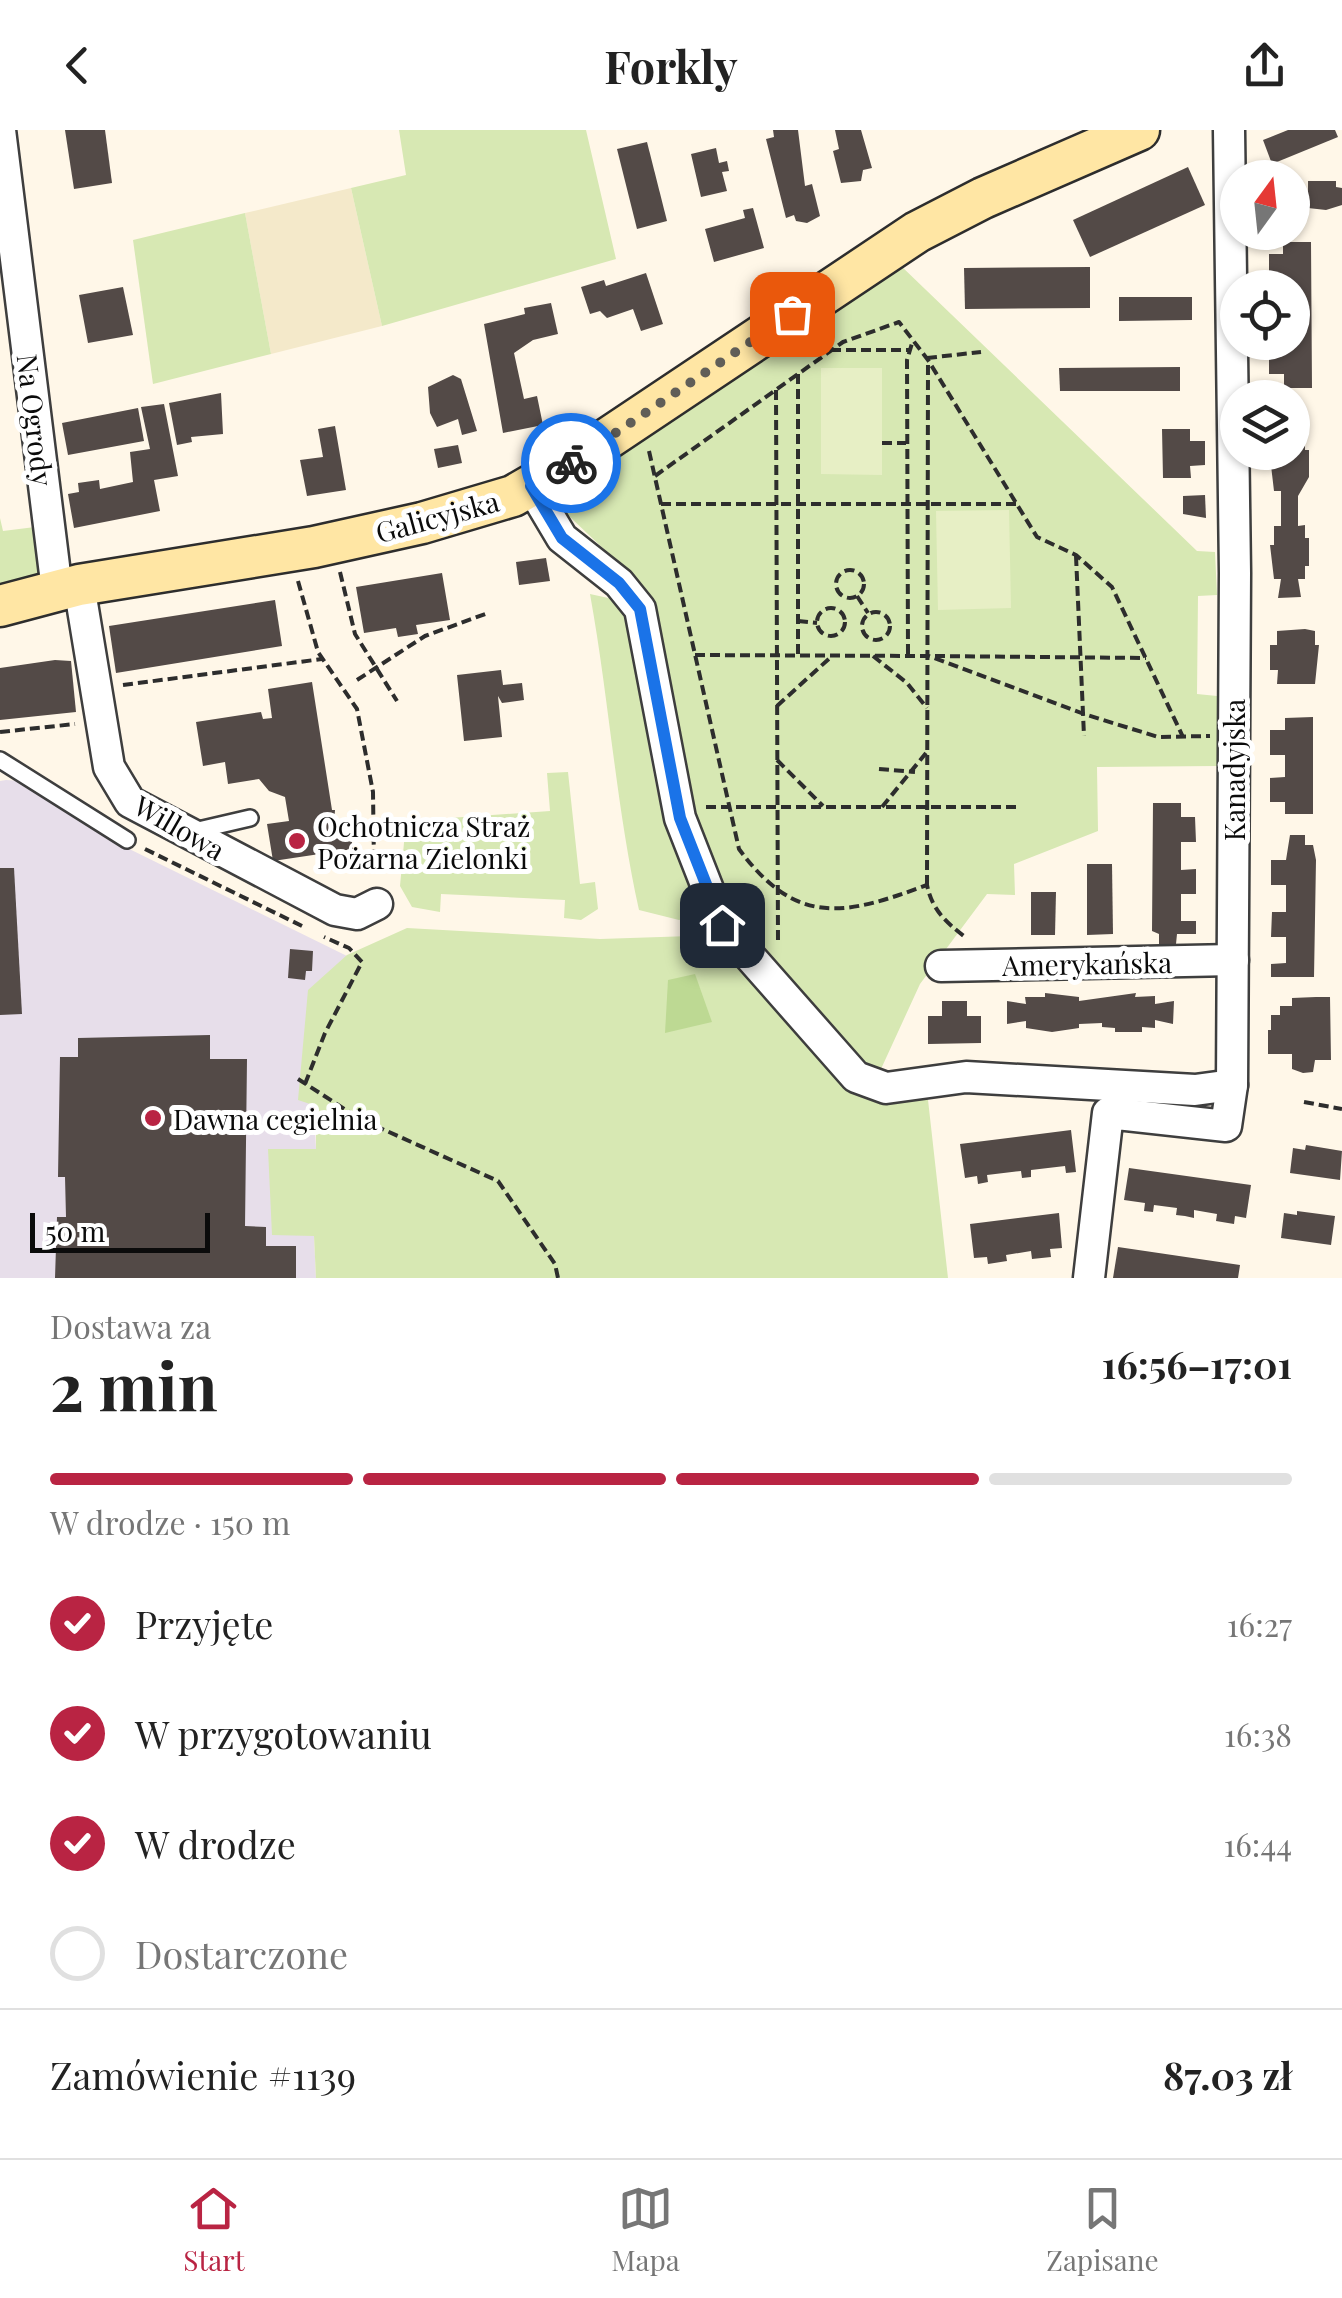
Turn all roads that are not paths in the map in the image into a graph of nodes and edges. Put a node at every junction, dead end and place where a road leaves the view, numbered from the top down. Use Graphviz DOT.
graph roads {
  1 [pos="0,130"];
  2 [pos="1139,130"];
  3 [pos="1229,130"];
  4 [pos="531,486"];
  5 [pos="68,588"];
  6 [pos="0,606"];
  7 [pos="0,760"];
  8 [pos="250,818"];
  9 [pos="186,834"];
  10 [pos="127,840"];
  11 [pos="377,904"];
  12 [pos="1233,960"];
  13 [pos="941,966"];
  14 [pos="1232,1085"];
  15 [pos="1089,1278"];
  1 -- 5 [label="street, Na Ogrody"];
  2 -- 4 [label="street, Galicyjska"];
  3 -- 12 [label="street, Kanadyjska"];
  4 -- 5 [label="street, Galicyjska"];
  4 -- 14 [label="street"];
  5 -- 6 [label="street, Galicyjska"];
  5 -- 9 [label="street, Willowa"];
  7 -- 10 [label="lane"];
  8 -- 9 [label="lane"];
  9 -- 11 [label="street, Willowa"];
  12 -- 13 [label="street, Amerykańska"];
  12 -- 14 [label="street, Kanadyjska"];
  14 -- 15 [label="street, Kanadyjska"];
}
